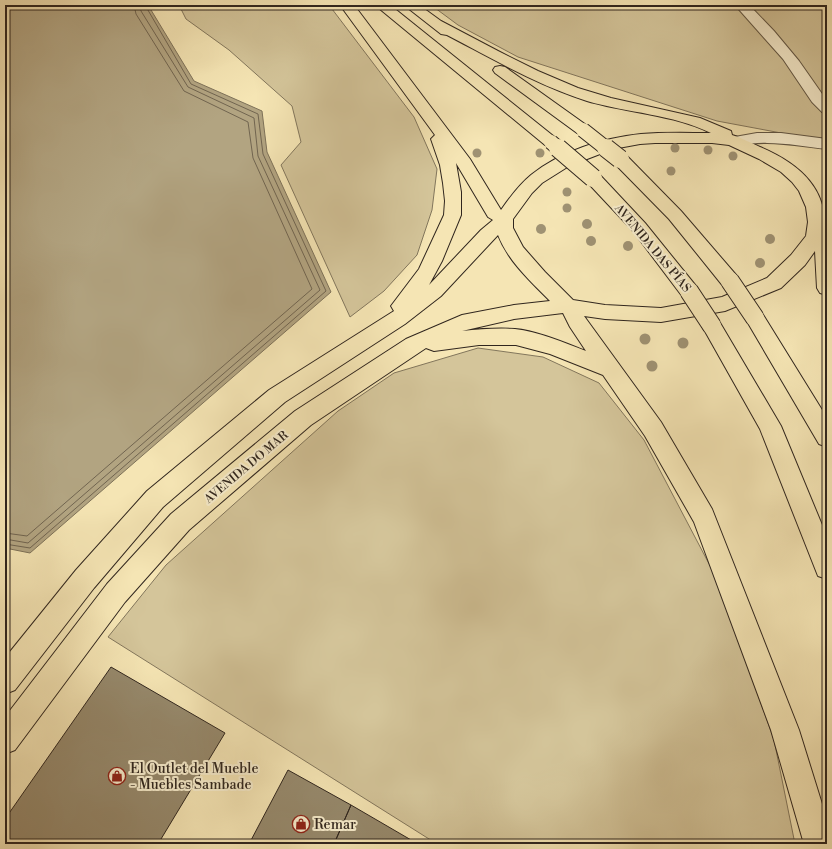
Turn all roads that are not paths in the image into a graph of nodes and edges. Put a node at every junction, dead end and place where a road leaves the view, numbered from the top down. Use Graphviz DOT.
graph roads {
  1 [pos="347,5"];
  2 [pos="382,5"];
  3 [pos="411,5"];
  4 [pos="742,5"];
  5 [pos="435,24"];
  6 [pos="827,109"];
  7 [pos="431,117"];
  8 [pos="733,141"];
  9 [pos="827,144"];
  10 [pos="503,221"];
  11 [pos="820,233"];
  12 [pos="827,288"];
  13 [pos="568,306"];
  14 [pos="366,338"];
  15 [pos="413,345"];
  16 [pos="610,369"];
  17 [pos="827,437"];
  18 [pos="827,567"];
  19 [pos="5,680"];
  20 [pos="5,740"];
  21 [pos="818,844"];
  1 -- 7 [label="highway"];
  2 -- 18 [label="highway, AVENIDA DAS PÍAS, bridge"];
  3 -- 5 [label="highway"];
  4 -- 6 [label="street"];
  5 -- 8 [label="highway"];
  5 -- 17 [label="highway, bridge"];
  7 -- 10 [label="highway"];
  7 -- 14 [label="highway"];
  8 -- 9 [label="street"];
  8 -- 10 [label="highway"];
  8 -- 11 [label="highway"];
  10 -- 13 [label="highway"];
  10 -- 14 [label="highway"];
  11 -- 12 [label="highway"];
  11 -- 13 [label="highway, AVENIDA DO MAR"];
  13 -- 15 [label="highway, AVENIDA DO MAR"];
  13 -- 16 [label="highway"];
  14 -- 19 [label="highway"];
  15 -- 16 [label="highway"];
  15 -- 20 [label="highway, AVENIDA DO MAR"];
  16 -- 21 [label="highway"];
}
